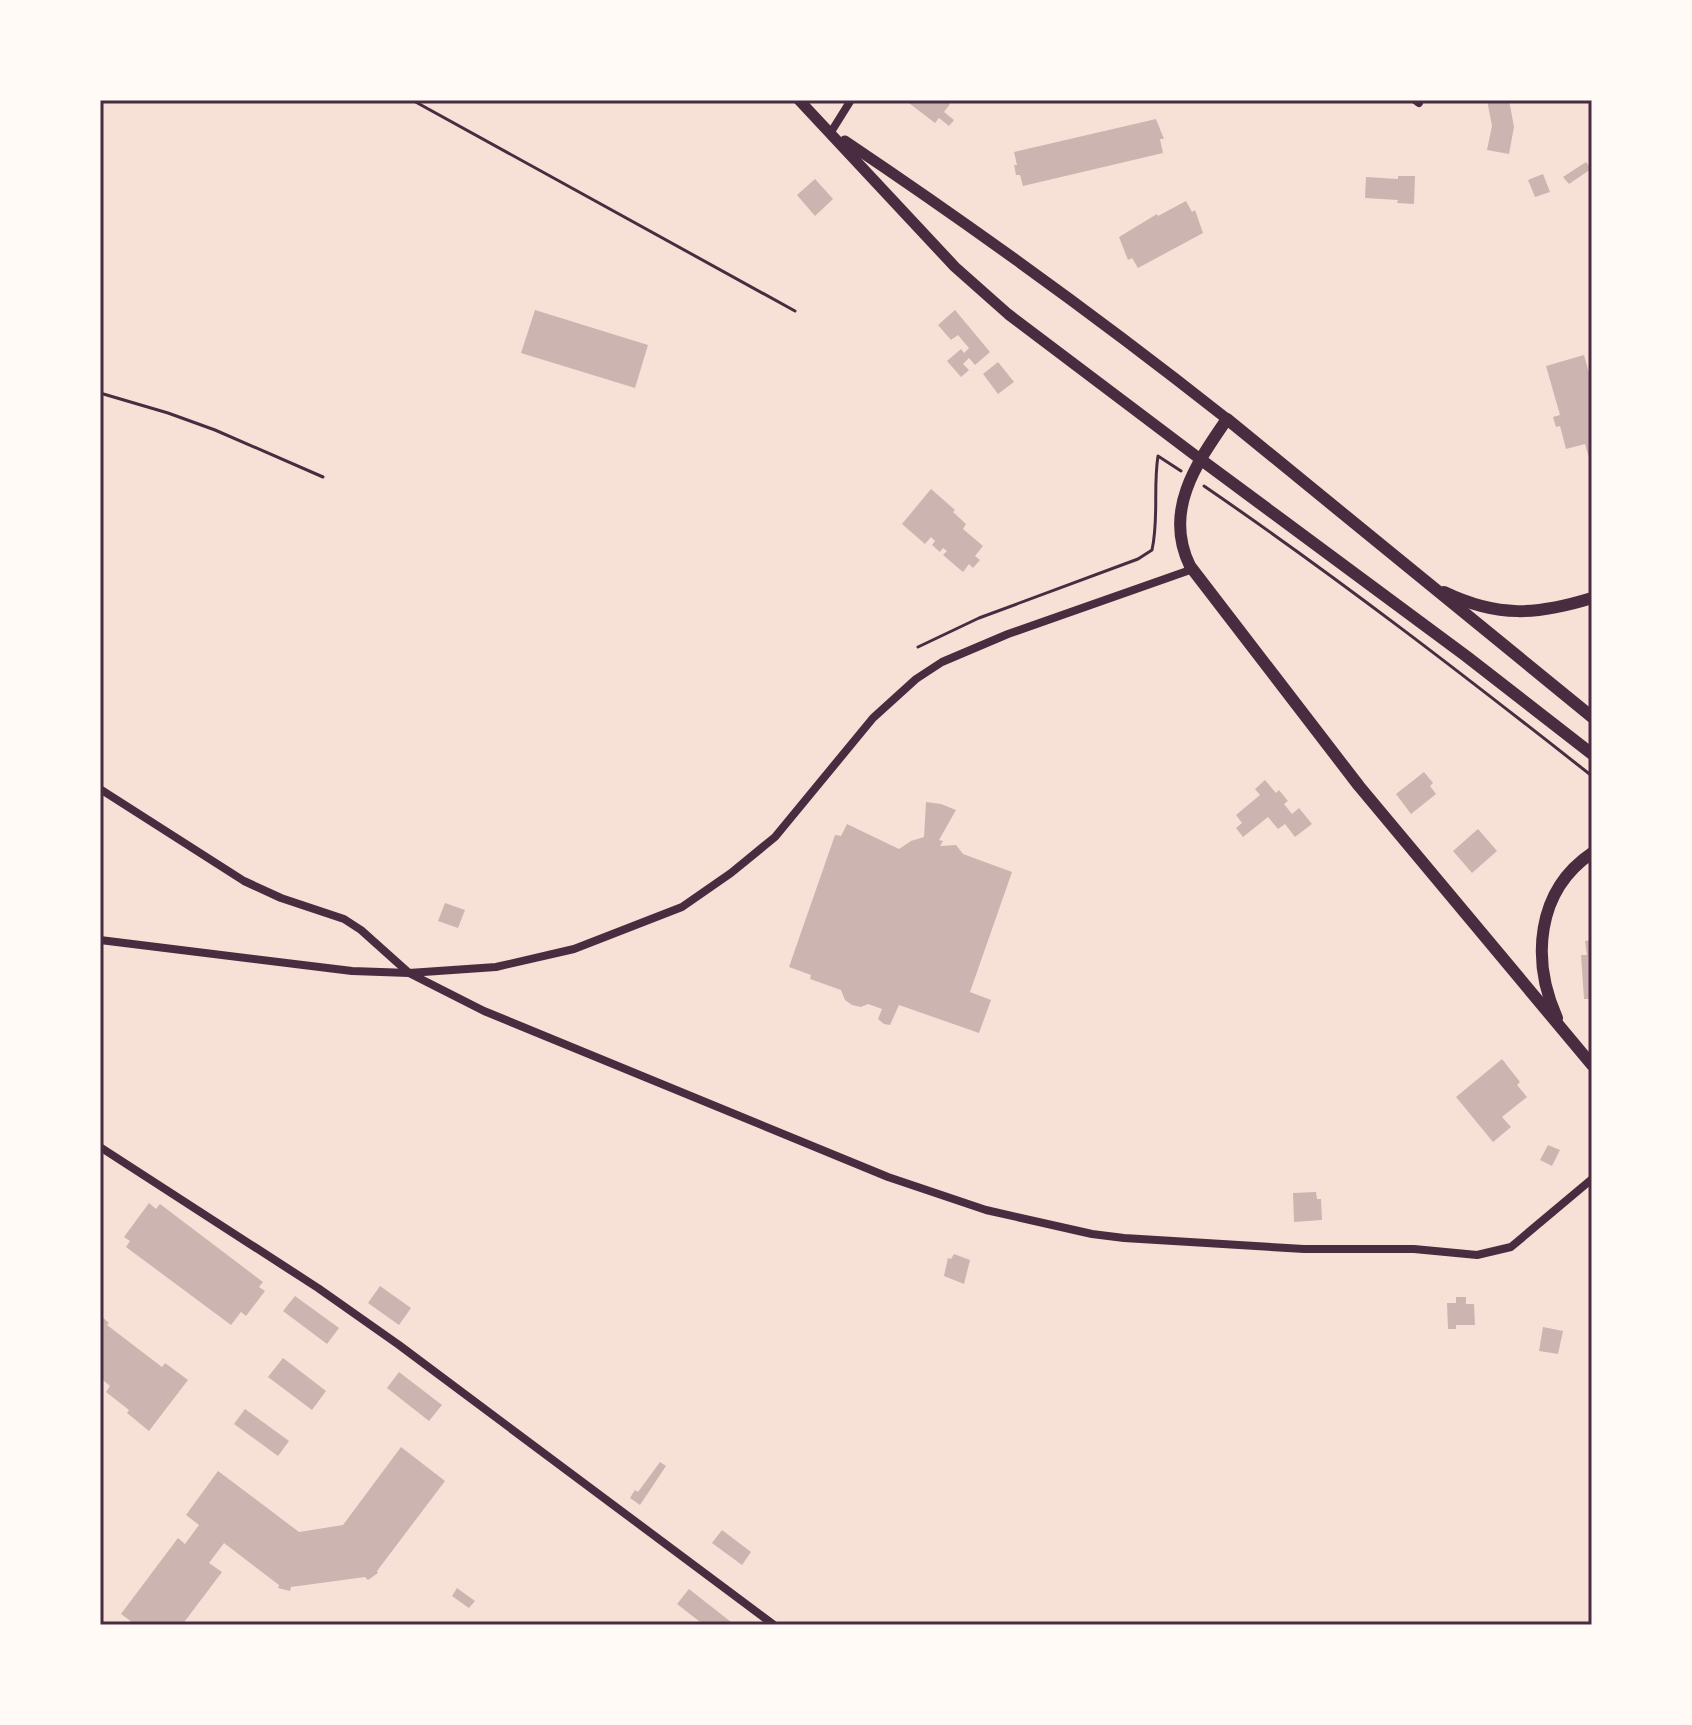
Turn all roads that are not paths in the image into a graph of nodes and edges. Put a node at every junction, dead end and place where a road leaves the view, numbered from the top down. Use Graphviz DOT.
graph roads {
  1 [pos="799,100"];
  2 [pos="851,100"];
  3 [pos="831,132"];
  4 [pos="1227,419"];
  5 [pos="1200,459"];
  6 [pos="1193,569"];
  7 [pos="1427,583"];
  8 [pos="1592,598"];
  9 [pos="1592,717"];
  10 [pos="1592,754"];
  11 [pos="100,789"];
  12 [pos="1592,853"];
  13 [pos="100,940"];
  14 [pos="409,973"];
  15 [pos="1566,1035"];
  16 [pos="1592,1065"];
  17 [pos="100,1147"];
  18 [pos="1592,1179"];
  19 [pos="774,1625"];
  1 -- 3 [label="main road"];
  2 -- 3 [label="street"];
  3 -- 4 [label="main road"];
  3 -- 5 [label="main road"];
  4 -- 5 [label="main road"];
  4 -- 7 [label="main road"];
  5 -- 6 [label="main road"];
  5 -- 10 [label="main road"];
  6 -- 14 [label="street"];
  6 -- 15 [label="main road"];
  7 -- 8 [label="main road"];
  7 -- 9 [label="main road"];
  11 -- 14 [label="street"];
  12 -- 15 [label="main road"];
  13 -- 14 [label="street"];
  14 -- 18 [label="street"];
  15 -- 16 [label="main road"];
  17 -- 19 [label="street"];
}
